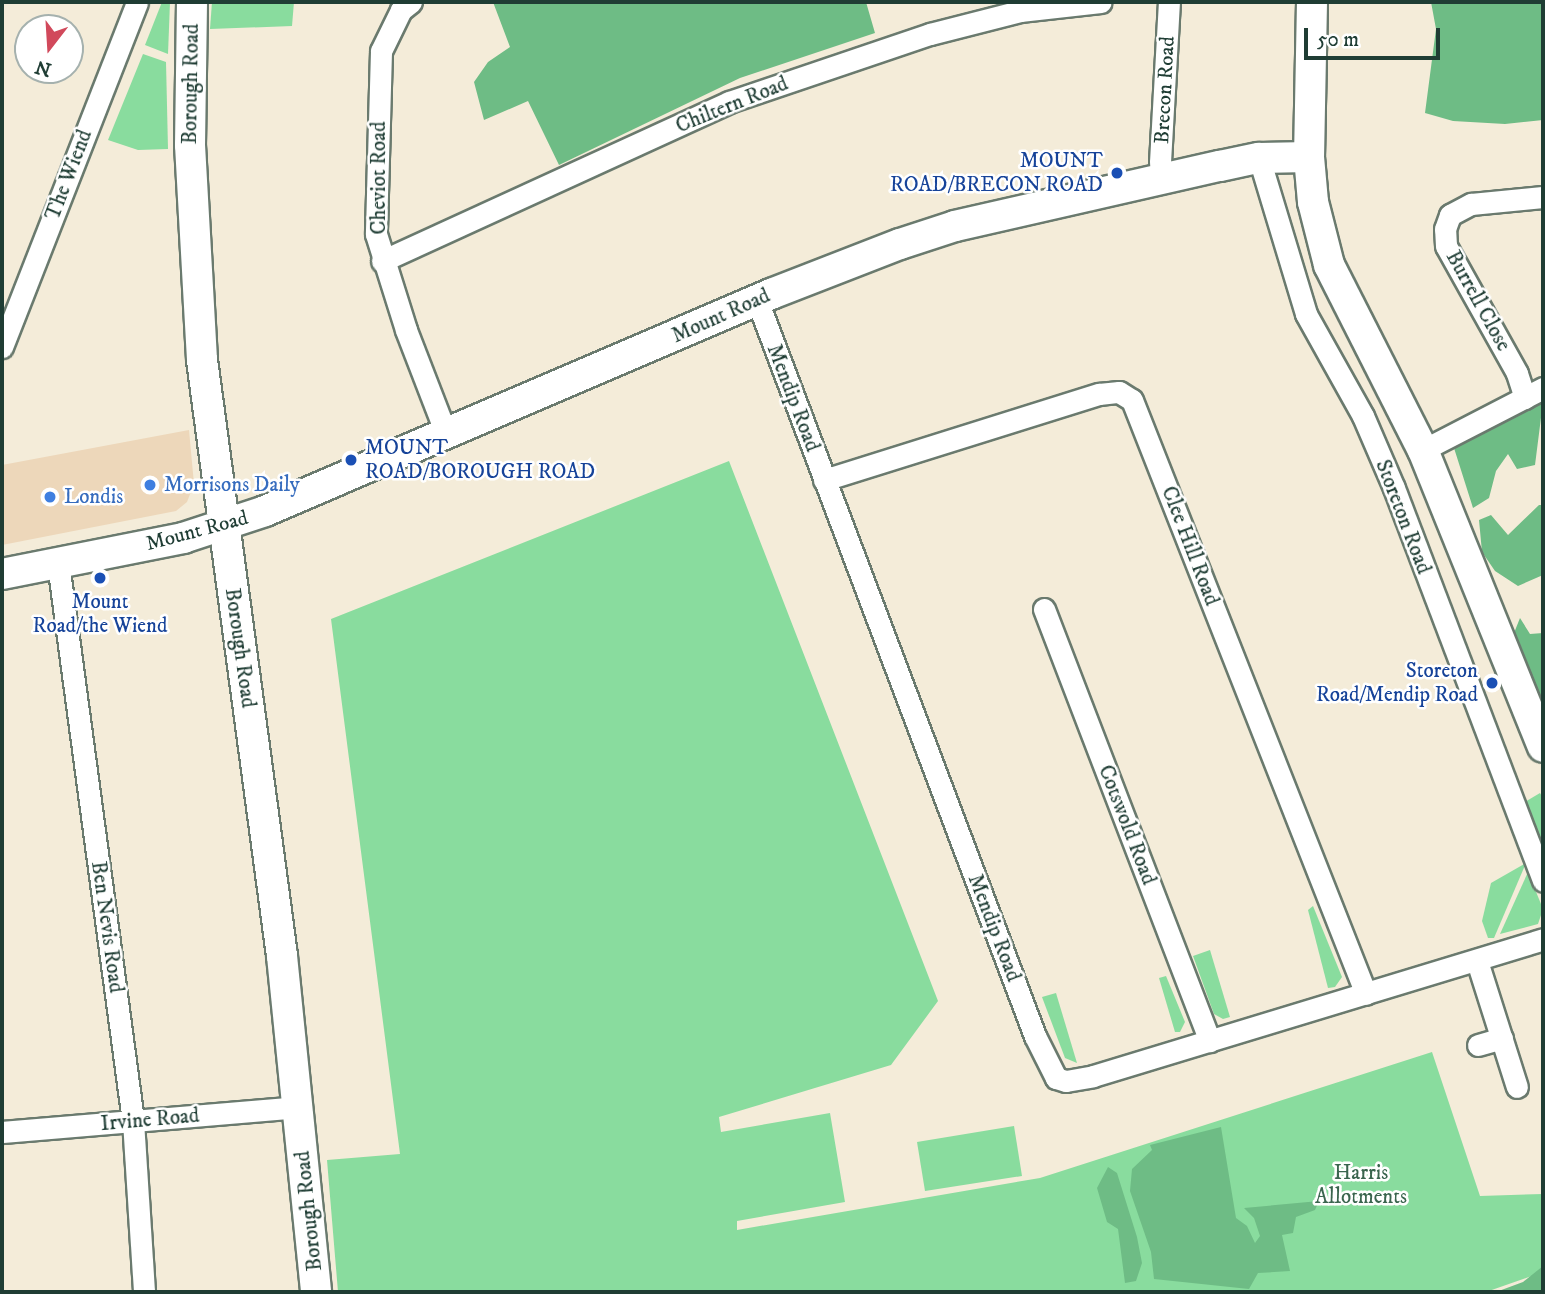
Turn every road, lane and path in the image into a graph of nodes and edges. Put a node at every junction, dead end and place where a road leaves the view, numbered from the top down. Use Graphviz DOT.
graph roads {
  1 [pos="137,2"];
  2 [pos="192,2"];
  3 [pos="411,2"];
  4 [pos="1101,2"];
  5 [pos="1169,2"];
  6 [pos="1312,2"];
  7 [pos="1019,6"];
  8 [pos="1259,158"];
  9 [pos="1309,158"];
  10 [pos="1164,178"];
  11 [pos="1543,197"];
  12 [pos="382,261"];
  13 [pos="757,300"];
  14 [pos="2,347"];
  15 [pos="1534,393"];
  16 [pos="447,436"];
  17 [pos="1423,450"];
  18 [pos="824,480"];
  19 [pos="223,526"];
  20 [pos="58,563"];
  21 [pos="2,574"];
  22 [pos="1044,609"];
  23 [pos="1543,747"];
  24 [pos="1543,881"];
  25 [pos="1543,939"];
  26 [pos="1477,961"];
  27 [pos="1366,994"];
  28 [pos="1502,1038"];
  29 [pos="1210,1041"];
  30 [pos="1478,1045"];
  31 [pos="1517,1087"];
  32 [pos="298,1107"];
  33 [pos="132,1121"];
  34 [pos="2,1132"];
  35 [pos="144,1292"];
  36 [pos="316,1292"];
  1 -- 14 [label="street, The Wiend"];
  2 -- 19 [label="street, Borough Road"];
  3 -- 12 [label="street, Cheviot Road"];
  4 -- 7 [label="street, Chiltern Road"];
  5 -- 10 [label="street, Brecon Road"];
  6 -- 9 [label="street"];
  7 -- 12 [label="street, Chiltern Road"];
  8 -- 9 [label="street, Mount Road"];
  8 -- 10 [label="street, Mount Road"];
  8 -- 24 [label="street, Storeton Road"];
  9 -- 17 [label="street, Storeton Road"];
  10 -- 13 [label="street, Mount Road"];
  11 -- 15 [label="street, Burrell Close"];
  12 -- 16 [label="street, Cheviot Road"];
  13 -- 16 [label="street, Mount Road"];
  13 -- 18 [label="street, Mendip Road"];
  15 -- 17 [label="street"];
  16 -- 19 [label="street, Mount Road"];
  17 -- 23 [label="street, Storeton Road"];
  18 -- 27 [label="street, Clee Hill Road"];
  18 -- 29 [label="street, Mendip Road"];
  19 -- 20 [label="street, Mount Road"];
  19 -- 32 [label="street, Borough Road"];
  20 -- 21 [label="street, Mount Road"];
  20 -- 33 [label="street, Ben Nevis Road"];
  22 -- 29 [label="street, Cotswold Road"];
  25 -- 26 [label="street, Mendip Road"];
  26 -- 27 [label="street, Mendip Road"];
  26 -- 28 [label="street"];
  27 -- 29 [label="street, Mendip Road"];
  28 -- 30 [label="street"];
  28 -- 31 [label="street"];
  32 -- 33 [label="street, Irvine Road"];
  32 -- 36 [label="street, Borough Road"];
  33 -- 34 [label="street, Irvine Road"];
  33 -- 35 [label="street, Ben Nevis Road"];
}
